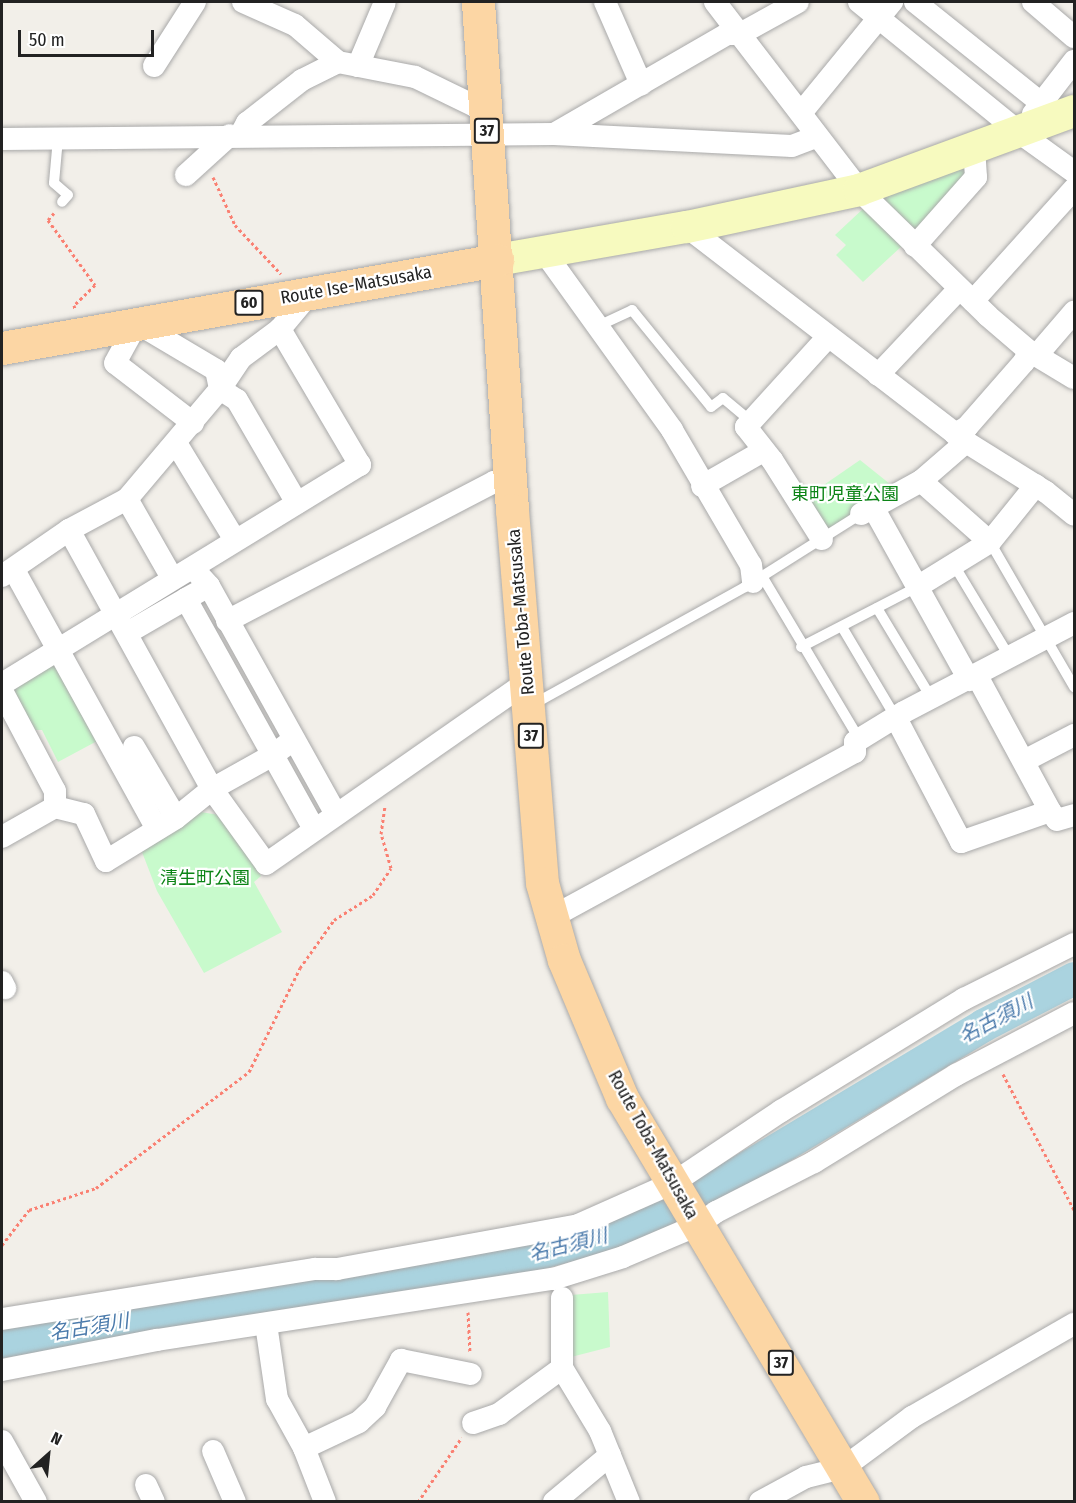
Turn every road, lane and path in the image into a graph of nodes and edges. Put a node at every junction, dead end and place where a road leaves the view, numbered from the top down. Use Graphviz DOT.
graph roads {
  1 [pos="195,2"];
  2 [pos="385,2"];
  3 [pos="478,2"];
  4 [pos="604,2"];
  5 [pos="718,2"];
  6 [pos="798,2"];
  7 [pos="859,2"];
  8 [pos="892,2"];
  9 [pos="915,2"];
  10 [pos="1033,2"];
  11 [pos="254,4"];
  12 [pos="877,19"];
  13 [pos="740,34"];
  14 [pos="1074,37"];
  15 [pos="1074,61"];
  16 [pos="348,64"];
  17 [pos="154,66"];
  18 [pos="641,84"];
  19 [pos="1041,102"];
  20 [pos="1074,111"];
  21 [pos="801,113"];
  22 [pos="486,123"];
  23 [pos="1020,133"];
  24 [pos="554,134"];
  25 [pos="235,136"];
  26 [pos="816,137"];
  27 [pos="57,138"];
  28 [pos="2,139"];
  29 [pos="974,151"];
  30 [pos="203,157"];
  31 [pos="1074,172"];
  32 [pos="186,175"];
  33 [pos="1074,189"];
  34 [pos="859,190"];
  35 [pos="62,202"];
  36 [pos="687,227"];
  37 [pos="915,246"];
  38 [pos="545,253"];
  39 [pos="497,260"];
  40 [pos="305,293"];
  41 [pos="966,295"];
  42 [pos="1074,312"];
  43 [pos="137,323"];
  44 [pos="596,327"];
  45 [pos="280,330"];
  46 [pos="80,334"];
  47 [pos="828,337"];
  48 [pos="2,348"];
  49 [pos="1033,353"];
  50 [pos="878,375"];
  51 [pos="1074,378"];
  52 [pos="220,389"];
  53 [pos="752,422"];
  54 [pos="193,423"];
  55 [pos="961,438"];
  56 [pos="176,443"];
  57 [pos="763,451"];
  58 [pos="921,481"];
  59 [pos="510,482"];
  60 [pos="1036,485"];
  61 [pos="702,486"];
  62 [pos="127,499"];
  63 [pos="297,503"];
  64 [pos="867,512"];
  65 [pos="1074,515"];
  66 [pos="69,530"];
  67 [pos="822,539"];
  68 [pos="235,540"];
  69 [pos="990,542"];
  70 [pos="954,565"];
  71 [pos="181,572"];
  72 [pos="8,573"];
  73 [pos="757,579"];
  74 [pos="209,586"];
  75 [pos="916,587"];
  76 [pos="186,599"];
  77 [pos="877,609"];
  78 [pos="227,621"];
  79 [pos="122,623"];
  80 [pos="1074,623"];
  81 [pos="842,627"];
  82 [pos="1046,639"];
  83 [pos="801,647"];
  84 [pos="60,649"];
  85 [pos="1010,658"];
  86 [pos="973,678"];
  87 [pos="2,683"];
  88 [pos="1074,687"];
  89 [pos="528,694"];
  90 [pos="932,699"];
  91 [pos="896,718"];
  92 [pos="1074,735"];
  93 [pos="294,739"];
  94 [pos="855,742"];
  95 [pos="134,747"];
  96 [pos="273,755"];
  97 [pos="1024,761"];
  98 [pos="380,783"];
  99 [pos="212,789"];
  100 [pos="55,807"];
  101 [pos="1050,811"];
  102 [pos="336,814"];
  103 [pos="1074,815"];
  104 [pos="166,823"];
  105 [pos="314,829"];
  106 [pos="2,836"];
  107 [pos="552,917"];
  108 [pos="1074,944"];
  109 [pos="1074,1013"];
  110 [pos="1008,1064"];
  111 [pos="673,1183"];
  112 [pos="1074,1210"];
  113 [pos="698,1225"];
  114 [pos="2,1245"];
  115 [pos="468,1292"];
  116 [pos="562,1298"];
  117 [pos="2,1319"];
  118 [pos="266,1324"];
  119 [pos="1074,1324"];
  120 [pos="562,1368"];
  121 [pos="2,1371"];
  122 [pos="471,1374"];
  123 [pos="473,1423"];
  124 [pos="2,1441"];
  125 [pos="304,1448"];
  126 [pos="213,1451"];
  127 [pos="610,1455"];
  128 [pos="843,1468"];
  129 [pos="36,1502"];
  130 [pos="235,1502"];
  131 [pos="325,1502"];
  132 [pos="418,1502"];
  133 [pos="554,1502"];
  134 [pos="629,1502"];
  135 [pos="760,1502"];
  136 [pos="863,1502"];
  1 -- 17 [label="street"];
  2 -- 16 [label="street"];
  3 -- 22 [label="main road, Route Toba-Matsusaka / 37"];
  4 -- 18 [label="street"];
  5 -- 13 [label="street"];
  6 -- 13 [label="street"];
  7 -- 12 [label="street"];
  8 -- 12 [label="street"];
  9 -- 19 [label="street"];
  10 -- 14 [label="street"];
  11 -- 16 [label="street"];
  12 -- 21 [label="street"];
  12 -- 23 [label="street"];
  13 -- 18 [label="street"];
  13 -- 21 [label="street"];
  15 -- 19 [label="street"];
  16 -- 22 [label="street"];
  16 -- 25 [label="street"];
  18 -- 24 [label="street"];
  19 -- 23 [label="street"];
  20 -- 23 [label="street"];
  21 -- 26 [label="street"];
  22 -- 24 [label="street"];
  22 -- 25 [label="street"];
  22 -- 39 [label="main road, Route Toba-Matsusaka / 37"];
  23 -- 29 [label="street"];
  23 -- 31 [label="street"];
  24 -- 26 [label="street"];
  25 -- 27 [label="street"];
  25 -- 30 [label="street"];
  26 -- 34 [label="street"];
  27 -- 28 [label="street"];
  27 -- 35 [label="lane"];
  29 -- 34 [label="street"];
  29 -- 37 [label="street"];
  30 -- 32 [label="street"];
  30 -- 40 [label="path"];
  33 -- 41 [label="street"];
  34 -- 36 [label="street"];
  34 -- 37 [label="street"];
  35 -- 46 [label="path"];
  36 -- 38 [label="street"];
  36 -- 47 [label="street"];
  37 -- 41 [label="street"];
  38 -- 39 [label="street"];
  38 -- 44 [label="street"];
  39 -- 40 [label="main road, Route Ise-Matsusaka / 60"];
  39 -- 59 [label="main road, Route Toba-Matsusaka / 37"];
  40 -- 43 [label="main road, Route Ise-Matsusaka / 60"];
  40 -- 45 [label="street"];
  41 -- 49 [label="street"];
  41 -- 50 [label="street"];
  42 -- 49 [label="street"];
  43 -- 46 [label="main road, Route Ise-Matsusaka / 60"];
  43 -- 52 [label="street"];
  43 -- 54 [label="street"];
  44 -- 53 [label="lane"];
  44 -- 61 [label="street"];
  45 -- 52 [label="street"];
  45 -- 63 [label="street"];
  46 -- 48 [label="main road, Route Ise-Matsusaka / 60"];
  47 -- 50 [label="street"];
  47 -- 53 [label="street"];
  49 -- 51 [label="street"];
  49 -- 55 [label="street"];
  50 -- 55 [label="street"];
  52 -- 54 [label="street"];
  52 -- 63 [label="street"];
  53 -- 57 [label="street"];
  54 -- 56 [label="street"];
  55 -- 58 [label="street"];
  55 -- 60 [label="street"];
  56 -- 62 [label="street"];
  56 -- 68 [label="street"];
  57 -- 61 [label="street"];
  57 -- 67 [label="street"];
  58 -- 64 [label="street"];
  58 -- 69 [label="street"];
  59 -- 78 [label="street"];
  59 -- 89 [label="main road, Route Toba-Matsusaka / 37"];
  60 -- 65 [label="street"];
  60 -- 69 [label="street"];
  61 -- 73 [label="street"];
  62 -- 66 [label="street"];
  62 -- 71 [label="street"];
  63 -- 68 [label="street"];
  64 -- 67 [label="lane"];
  64 -- 75 [label="street"];
  66 -- 72 [label="street"];
  66 -- 79 [label="street"];
  67 -- 73 [label="lane"];
  68 -- 71 [label="street"];
  69 -- 70 [label="street"];
  69 -- 82 [label="lane"];
  70 -- 75 [label="street"];
  70 -- 85 [label="lane"];
  71 -- 74 [label="street"];
  71 -- 79 [label="street"];
  72 -- 84 [label="street"];
  73 -- 83 [label="lane"];
  73 -- 89 [label="lane"];
  74 -- 76 [label="street"];
  74 -- 78 [label="street"];
  75 -- 77 [label="lane"];
  75 -- 86 [label="street"];
  76 -- 79 [label="street"];
  76 -- 96 [label="street"];
  77 -- 81 [label="lane"];
  77 -- 90 [label="lane"];
  78 -- 93 [label="street"];
  79 -- 84 [label="street"];
  79 -- 99 [label="street"];
  80 -- 82 [label="street"];
  81 -- 83 [label="lane"];
  81 -- 91 [label="lane"];
  82 -- 85 [label="street"];
  82 -- 88 [label="lane"];
  83 -- 94 [label="lane"];
  84 -- 87 [label="street"];
  84 -- 104 [label="street"];
  85 -- 86 [label="street"];
  86 -- 90 [label="street"];
  86 -- 97 [label="street"];
  87 -- 100 [label="street"];
  89 -- 98 [label="street"];
  89 -- 107 [label="main road, Route Toba-Matsusaka / 37"];
  90 -- 91 [label="street"];
  91 -- 94 [label="street"];
  91 -- 101 [label="street"];
  92 -- 97 [label="street"];
  93 -- 96 [label="street"];
  93 -- 102 [label="street"];
  94 -- 107 [label="street"];
  95 -- 104 [label="street"];
  96 -- 99 [label="street"];
  96 -- 105 [label="street"];
  97 -- 101 [label="street"];
  98 -- 102 [label="street"];
  98 -- 114 [label="path"];
  99 -- 104 [label="street"];
  99 -- 105 [label="street"];
  100 -- 104 [label="street"];
  100 -- 106 [label="street"];
  101 -- 103 [label="street"];
  102 -- 105 [label="street"];
  107 -- 111 [label="main road, Route Toba-Matsusaka / 37"];
  108 -- 111 [label="street"];
  109 -- 113 [label="street"];
  110 -- 112 [label="path"];
  111 -- 113 [label="main road, Route Toba-Matsusaka / 37"];
  111 -- 117 [label="street"];
  113 -- 115 [label="street"];
  113 -- 128 [label="main road, Route Toba-Matsusaka / 37"];
  115 -- 118 [label="street"];
  115 -- 122 [label="path"];
  116 -- 120 [label="street"];
  118 -- 121 [label="street"];
  118 -- 125 [label="street"];
  119 -- 128 [label="street"];
  120 -- 123 [label="street"];
  120 -- 127 [label="street"];
  122 -- 125 [label="street"];
  123 -- 132 [label="path"];
  124 -- 129 [label="street"];
  125 -- 131 [label="street"];
  126 -- 130 [label="street"];
  127 -- 133 [label="street"];
  127 -- 134 [label="street"];
  128 -- 135 [label="street"];
  128 -- 136 [label="main road, Route Toba-Matsusaka / 37"];
}
